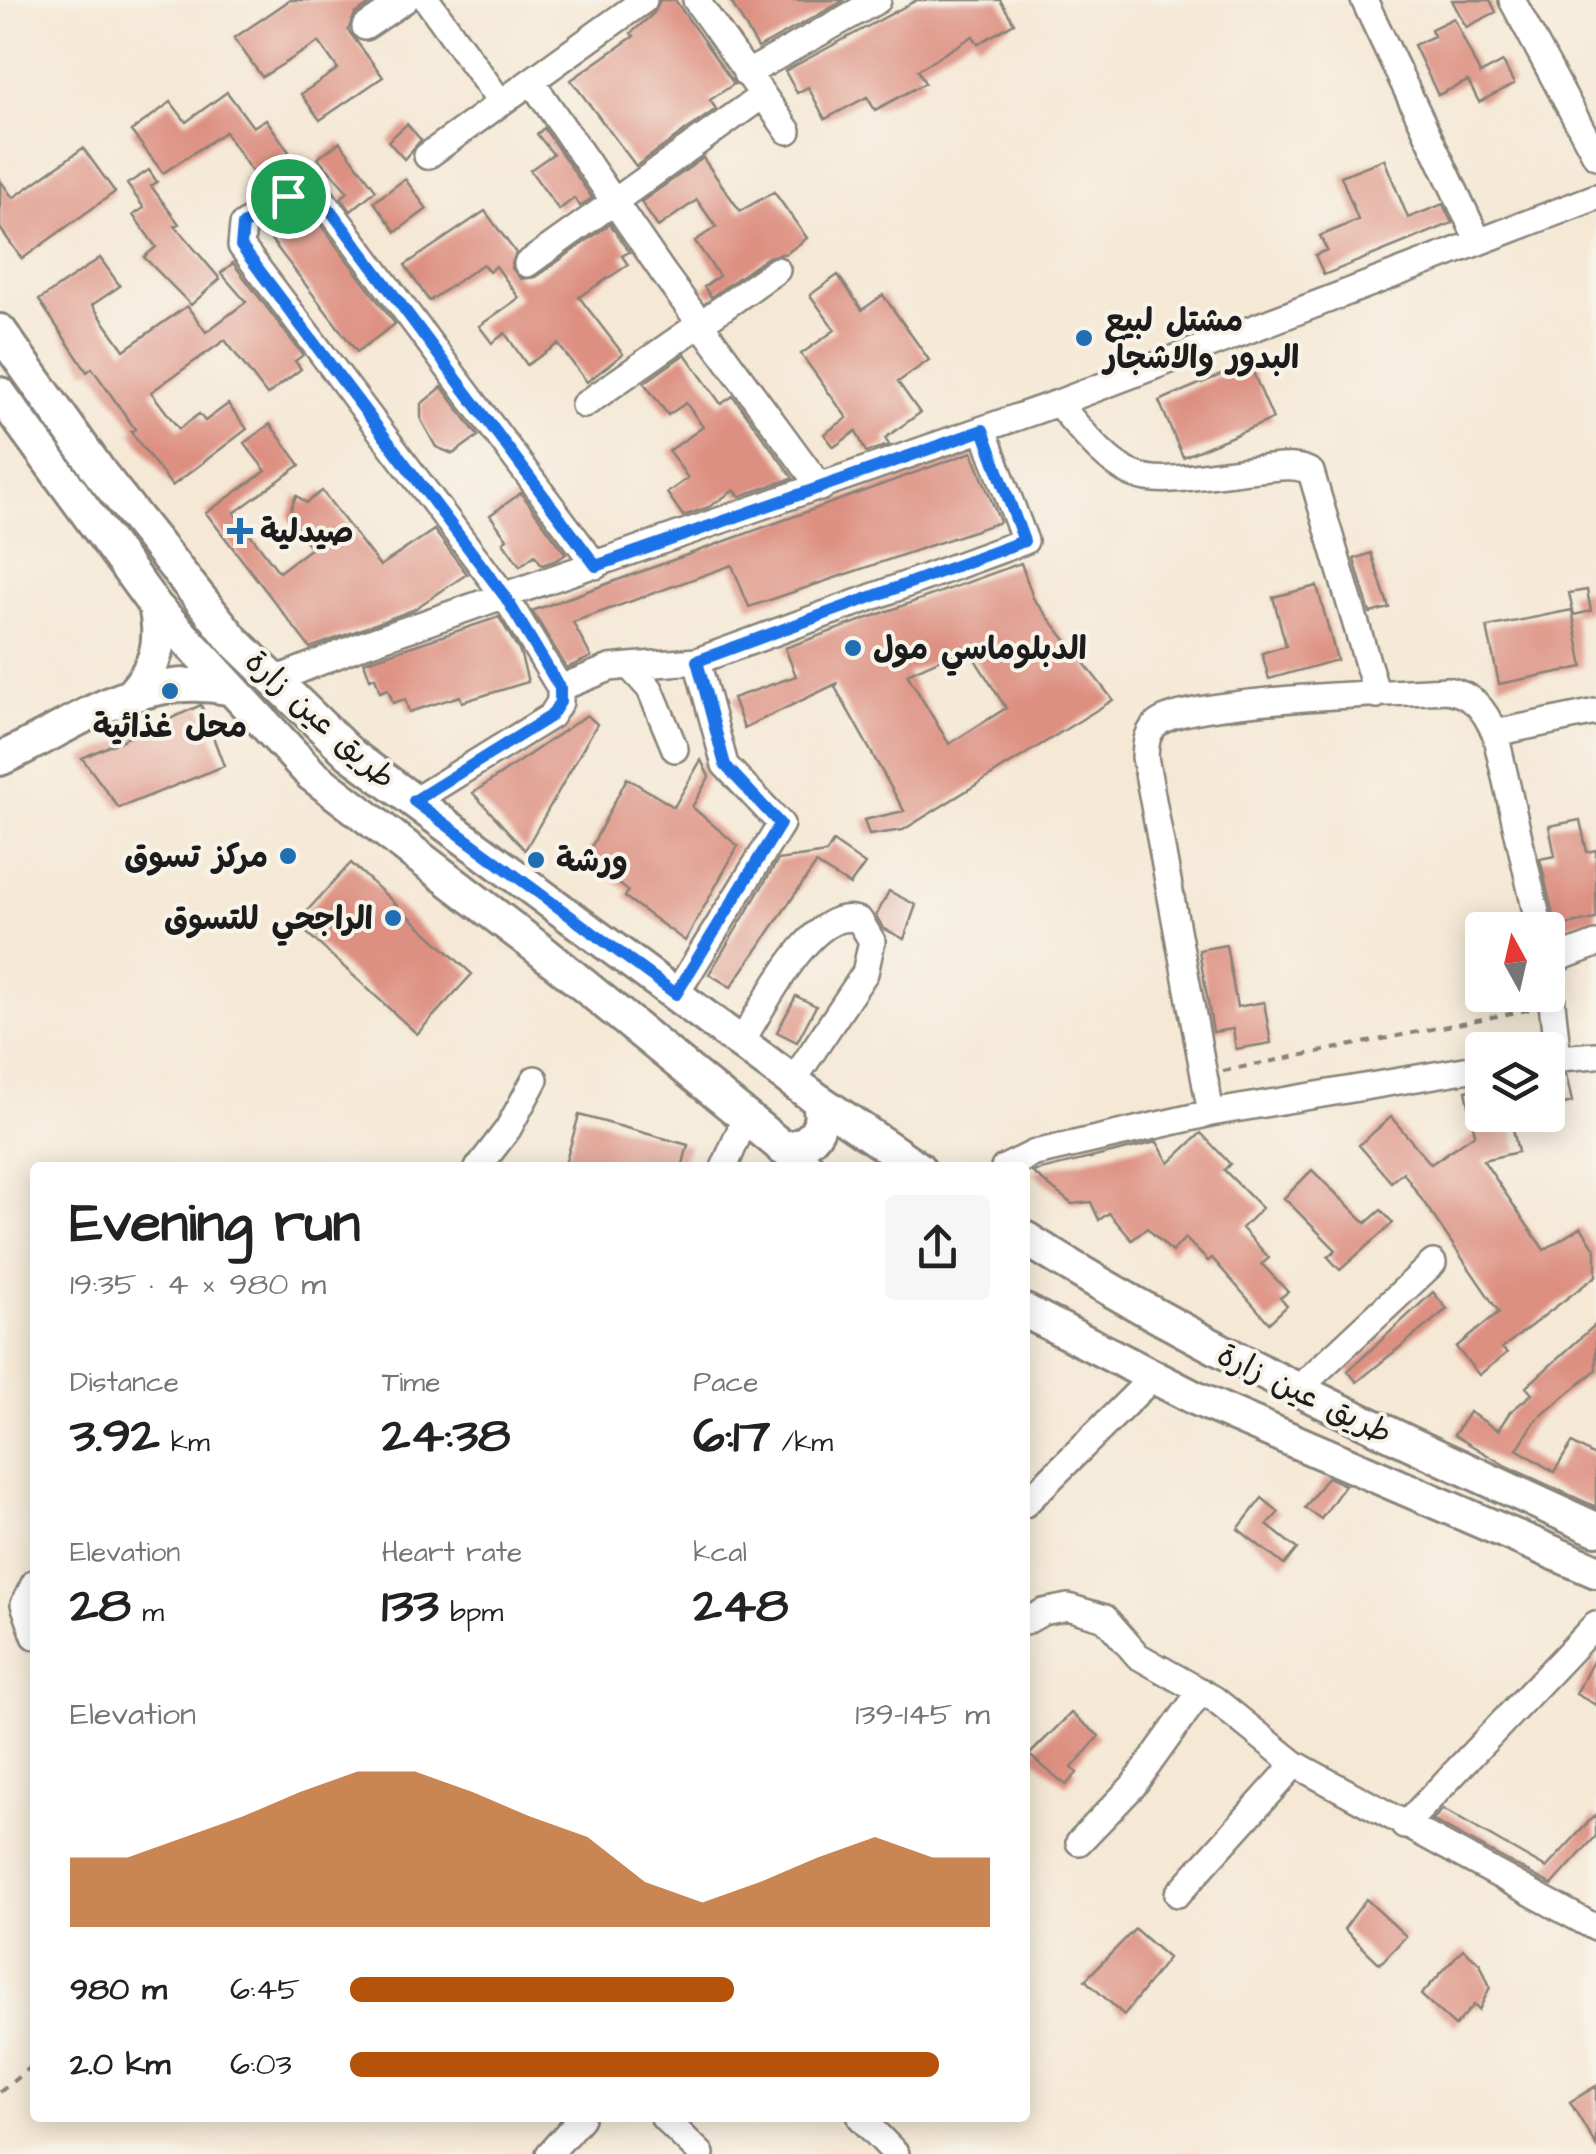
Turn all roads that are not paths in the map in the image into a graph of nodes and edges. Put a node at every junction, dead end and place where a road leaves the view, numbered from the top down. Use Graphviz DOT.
graph roads {
  1 [pos="405,0"];
  2 [pos="427,0"];
  3 [pos="644,0"];
  4 [pos="696,0"];
  5 [pos="878,0"];
  6 [pos="1364,0"];
  7 [pos="1512,0"];
  8 [pos="366,26"];
  9 [pos="746,74"];
  10 [pos="532,82"];
  11 [pos="762,96"];
  12 [pos="501,103"];
  13 [pos="788,132"];
  14 [pos="427,156"];
  15 [pos="1596,156"];
  16 [pos="1596,197"];
  17 [pos="614,201"];
  18 [pos="1478,240"];
  19 [pos="528,264"];
  20 [pos="776,270"];
  21 [pos="699,324"];
  22 [pos="0,331"];
  23 [pos="0,394"];
  24 [pos="1058,403"];
  25 [pos="584,405"];
  26 [pos="983,430"];
  27 [pos="821,488"];
  28 [pos="596,566"];
  29 [pos="506,598"];
  30 [pos="155,606"];
  31 [pos="697,661"];
  32 [pos="630,666"];
  33 [pos="275,680"];
  34 [pos="228,688"];
  35 [pos="560,688"];
  36 [pos="133,693"];
  37 [pos="1377,694"];
  38 [pos="1596,712"];
  39 [pos="1494,733"];
  40 [pos="675,749"];
  41 [pos="2,754"];
  42 [pos="414,801"];
  43 [pos="1536,912"];
  44 [pos="1596,944"];
  45 [pos="1565,958"];
  46 [pos="676,994"];
  47 [pos="741,1042"];
  48 [pos="1596,1056"];
  49 [pos="1565,1057"];
  50 [pos="1465,1071"];
  51 [pos="535,1079"];
  52 [pos="806,1090"];
  53 [pos="1212,1113"];
  54 [pos="745,1119"];
  55 [pos="795,1158"];
  56 [pos="482,1162"];
  57 [pos="727,1162"];
  58 [pos="909,1162"];
  59 [pos="1016,1162"];
  60 [pos="1030,1241"];
  61 [pos="1433,1263"];
  62 [pos="1030,1314"];
  63 [pos="1152,1378"];
  64 [pos="1296,1392"];
  65 [pos="1030,1499"];
  66 [pos="1596,1529"];
  67 [pos="1596,1571"];
  68 [pos="30,1592"];
  69 [pos="1030,1620"];
  70 [pos="30,1621"];
  71 [pos="1596,1624"];
  72 [pos="1201,1692"];
  73 [pos="1294,1764"];
  74 [pos="1404,1826"];
  75 [pos="1079,1842"];
  76 [pos="1178,1894"];
  77 [pos="1596,1928"];
  78 [pos="577,2122"];
  79 [pos="668,2122"];
  80 [pos="865,2122"];
  81 [pos="549,2154"];
  82 [pos="702,2154"];
  83 [pos="896,2154"];
  1 -- 8 [label="street"];
  2 -- 12 [label="street"];
  3 -- 10 [label="street"];
  4 -- 9 [label="street"];
  5 -- 9 [label="street"];
  6 -- 18 [label="street"];
  7 -- 15 [label="street"];
  9 -- 11 [label="street"];
  10 -- 12 [label="street"];
  10 -- 17 [label="street"];
  11 -- 13 [label="street"];
  11 -- 17 [label="street"];
  12 -- 14 [label="street"];
  16 -- 18 [label="street"];
  17 -- 19 [label="street"];
  17 -- 21 [label="street"];
  18 -- 24 [label="street"];
  20 -- 21 [label="street"];
  21 -- 25 [label="street"];
  21 -- 27 [label="street"];
  22 -- 33 [label="main road, طريق عين زارة"];
  23 -- 30 [label="main road, طريق عين زارة"];
  24 -- 26 [label="street"];
  24 -- 37 [label="street"];
  26 -- 27 [label="street"];
  26 -- 31 [label="street"];
  27 -- 28 [label="street"];
  28 -- 29 [label="street"];
  28 -- 29 [label="street"];
  29 -- 33 [label="street"];
  29 -- 35 [label="street"];
  30 -- 34 [label="main road, طريق عين زارة"];
  30 -- 36 [label="main road"];
  31 -- 32 [label="street"];
  31 -- 46 [label="street"];
  32 -- 35 [label="street"];
  32 -- 40 [label="street"];
  33 -- 42 [label="main road, طريق عين زارة"];
  34 -- 36 [label="main road"];
  34 -- 54 [label="main road, طريق عين زارة"];
  35 -- 42 [label="street"];
  36 -- 41 [label="main road"];
  37 -- 39 [label="street"];
  37 -- 53 [label="street"];
  38 -- 39 [label="street"];
  39 -- 43 [label="street"];
  42 -- 46 [label="main road, طريق عين زارة"];
  44 -- 45 [label="street"];
  46 -- 47 [label="main road, طريق عين زارة"];
  47 -- 52 [label="main road, طريق عين زارة"];
  47 -- 52 [label="street"];
  48 -- 49 [label="street"];
  50 -- 53 [label="street"];
  51 -- 56 [label="street"];
  52 -- 55 [label="main road"];
  52 -- 58 [label="main road, طريق عين زارة"];
  53 -- 59 [label="street"];
  54 -- 55 [label="main road, طريق عين زارة"];
  54 -- 57 [label="street"];
  60 -- 64 [label="main road, طريق عين زارة"];
  61 -- 64 [label="street"];
  62 -- 63 [label="main road, طريق عين زارة"];
  63 -- 65 [label="street"];
  63 -- 67 [label="main road, طريق عين زارة"];
  64 -- 66 [label="main road, طريق عين زارة"];
  68 -- 70 [label="street"];
  69 -- 72 [label="street"];
  71 -- 74 [label="street"];
  72 -- 73 [label="street"];
  72 -- 75 [label="street"];
  73 -- 74 [label="street"];
  73 -- 76 [label="street"];
  74 -- 77 [label="street"];
  78 -- 81 [label="street"];
  79 -- 82 [label="street"];
  80 -- 83 [label="street"];
}
